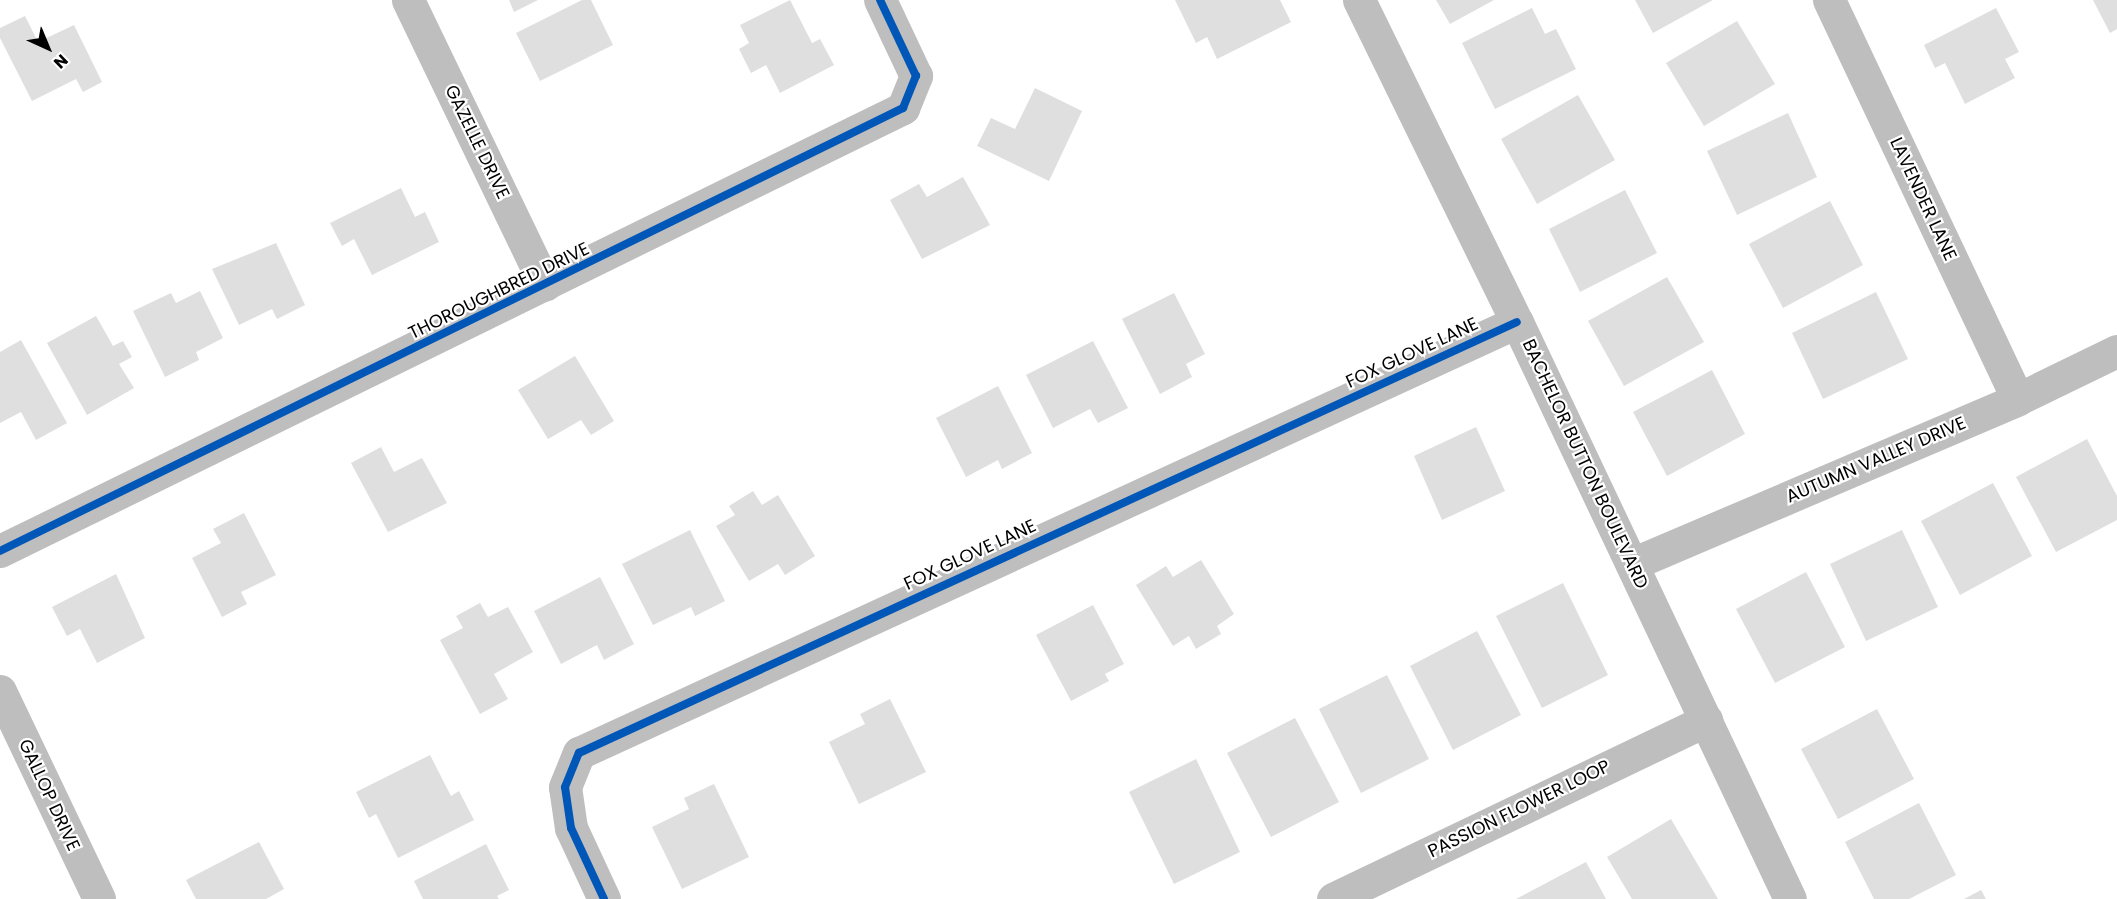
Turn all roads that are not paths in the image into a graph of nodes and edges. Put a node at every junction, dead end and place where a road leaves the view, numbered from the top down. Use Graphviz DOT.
graph roads {
  1 [pos="408,0"];
  2 [pos="880,0"];
  3 [pos="1359,0"];
  4 [pos="1829,0"];
  5 [pos="545,285"];
  6 [pos="1517,321"];
  7 [pos="2117,351"];
  8 [pos="2018,399"];
  9 [pos="0,551"];
  10 [pos="1632,564"];
  11 [pos="0,691"];
  12 [pos="1706,720"];
  13 [pos="99,899"];
  14 [pos="604,899"];
  15 [pos="1333,899"];
  16 [pos="1790,899"];
  1 -- 5 [label="street, GAZELLE DRIVE"];
  2 -- 5 [label="street, THOROUGHBRED DRIVE"];
  3 -- 6 [label="street, BACHELOR BUTTON BOULEVARD"];
  4 -- 8 [label="street, LAVENDER LANE"];
  5 -- 9 [label="street, THOROUGHBRED DRIVE"];
  6 -- 10 [label="street, BACHELOR BUTTON BOULEVARD"];
  6 -- 14 [label="street, FOX GLOVE LANE"];
  7 -- 8 [label="street, AUTUMN VALLEY DRIVE"];
  8 -- 10 [label="street, AUTUMN VALLEY DRIVE"];
  10 -- 12 [label="street, BACHELOR BUTTON BOULEVARD"];
  11 -- 13 [label="street, GALLOP DRIVE"];
  12 -- 15 [label="street, PASSION FLOWER LOOP"];
  12 -- 16 [label="street, BACHELOR BUTTON BOULEVARD"];
}
